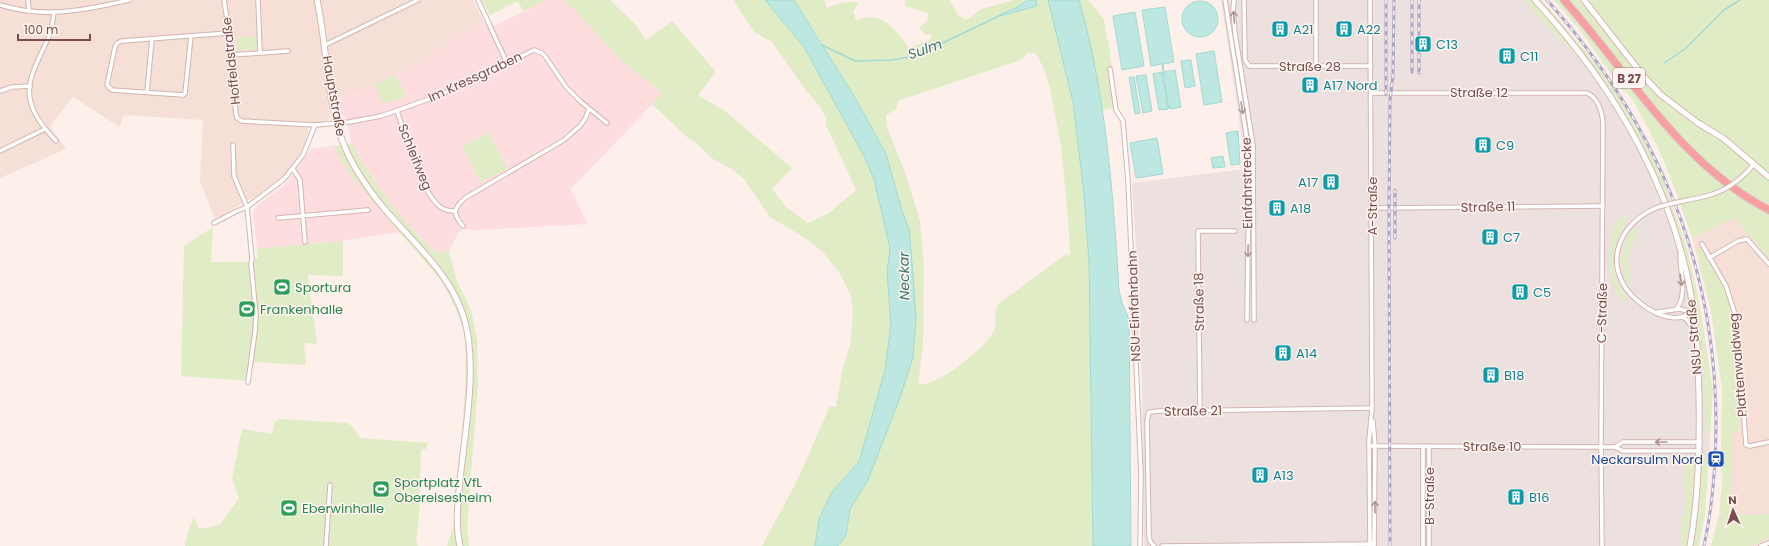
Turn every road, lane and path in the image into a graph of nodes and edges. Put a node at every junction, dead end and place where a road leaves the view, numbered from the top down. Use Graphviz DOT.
graph roads {
  1 [pos="28,0"];
  2 [pos="130,0"];
  3 [pos="224,0"];
  4 [pos="258,0"];
  5 [pos="317,0"];
  6 [pos="418,0"];
  7 [pos="478,0"];
  8 [pos="1225,0"];
  9 [pos="1234,0"];
  10 [pos="1244,0"];
  11 [pos="1316,0"];
  12 [pos="1370,0"];
  13 [pos="1535,0"];
  14 [pos="1564,0"];
  15 [pos="1584,0"];
  16 [pos="0,5"];
  17 [pos="28,11"];
  18 [pos="54,12"];
  19 [pos="230,33"];
  20 [pos="191,36"];
  21 [pos="152,38"];
  22 [pos="325,46"];
  23 [pos="288,51"];
  24 [pos="260,52"];
  25 [pos="232,55"];
  26 [pos="507,63"];
  27 [pos="1316,66"];
  28 [pos="1371,66"];
  29 [pos="1110,69"];
  30 [pos="30,86"];
  31 [pos="0,91"];
  32 [pos="147,92"];
  33 [pos="1371,93"];
  34 [pos="1587,93"];
  35 [pos="589,109"];
  36 [pos="397,111"];
  37 [pos="607,123"];
  38 [pos="337,124"];
  39 [pos="315,125"];
  40 [pos="45,129"];
  41 [pos="56,141"];
  42 [pos="233,145"];
  43 [pos="0,151"];
  44 [pos="1754,164"];
  45 [pos="293,169"];
  46 [pos="1769,177"];
  47 [pos="1603,206"];
  48 [pos="248,207"];
  49 [pos="1372,208"];
  50 [pos="368,210"];
  51 [pos="1769,210"];
  52 [pos="455,212"];
  53 [pos="303,216"];
  54 [pos="278,218"];
  55 [pos="214,223"];
  56 [pos="462,226"];
  57 [pos="1235,231"];
  58 [pos="305,242"];
  59 [pos="1702,244"];
  60 [pos="1680,248"];
  61 [pos="1709,258"];
  62 [pos="1769,264"];
  63 [pos="1692,305"];
  64 [pos="1676,309"];
  65 [pos="1690,311"];
  66 [pos="1657,312"];
  67 [pos="1694,316"];
  68 [pos="1680,317"];
  69 [pos="1247,320"];
  70 [pos="1254,320"];
  71 [pos="1696,333"];
  72 [pos="248,382"];
  73 [pos="1372,410"];
  74 [pos="1200,411"];
  75 [pos="1700,442"];
  76 [pos="1769,442"];
  77 [pos="1370,446"];
  78 [pos="1375,446"];
  79 [pos="1423,446"];
  80 [pos="1429,446"];
  81 [pos="1600,447"];
  82 [pos="1615,447"];
  83 [pos="1700,451"];
  84 [pos="330,485"];
  85 [pos="1769,543"];
  86 [pos="1372,545"];
  87 [pos="326,546"];
  88 [pos="460,546"];
  89 [pos="1140,546"];
  90 [pos="1154,546"];
  91 [pos="1162,546"];
  92 [pos="1245,546"];
  93 [pos="1423,546"];
  94 [pos="1429,546"];
  95 [pos="1602,546"];
  96 [pos="1690,546"];
  97 [pos="1761,546"];
  1 -- 17 [label="street"];
  2 -- 18 [label="street"];
  3 -- 19 [label="street, Hoffeldstraße"];
  4 -- 24 [label="street"];
  5 -- 22 [label="main road, Hauptstraße"];
  6 -- 22 [label="street"];
  7 -- 26 [label="street"];
  8 -- 69 [label="street, Einfahrstrecke, one-way"];
  70 -- 9 [label="street, Einfahrstrecke, one-way"];
  10 -- 27 [label="street, Straße 28"];
  11 -- 27 [label="street"];
  12 -- 28 [label="street, A-Straße"];
  13 -- 60 [label="main road, NSU-Straße"];
  14 -- 51 [label="highway, B 27"];
  15 -- 44 [label="main road"];
  16 -- 17 [label="street"];
  17 -- 18 [label="street"];
  18 -- 30 [label="street"];
  19 -- 20 [label="street"];
  19 -- 25 [label="street, Hoffeldstraße"];
  20 -- 21 [label="street"];
  20 -- 32 [label="street"];
  21 -- 32 [label="street"];
  21 -- 32 [label="street"];
  22 -- 38 [label="main road, Hauptstraße"];
  23 -- 24 [label="street"];
  24 -- 25 [label="street"];
  25 -- 39 [label="street, Hoffeldstraße"];
  26 -- 35 [label="street, Im Kressgraben"];
  26 -- 36 [label="street, Im Kressgraben"];
  27 -- 28 [label="street, Straße 28"];
  28 -- 33 [label="street, A-Straße"];
  29 -- 89 [label="street, NSU-Einfahrbahn"];
  30 -- 31 [label="street"];
  30 -- 40 [label="street"];
  33 -- 34 [label="street, Straße 12"];
  33 -- 49 [label="street, A-Straße"];
  34 -- 47 [label="street, C-Straße"];
  35 -- 37 [label="street, Im Kressgraben"];
  35 -- 52 [label="street"];
  36 -- 38 [label="street, Im Kressgraben"];
  36 -- 52 [label="street, Schleifweg"];
  38 -- 39 [label="street, Hoffeldstraße"];
  38 -- 88 [label="main road, Hauptstraße"];
  39 -- 45 [label="street"];
  40 -- 41 [label="street"];
  40 -- 43 [label="street"];
  42 -- 48 [label="street"];
  44 -- 46 [label="main road"];
  44 -- 66 [label="street, bridge"];
  45 -- 48 [label="street"];
  45 -- 53 [label="street"];
  47 -- 49 [label="street, Straße 11"];
  47 -- 81 [label="street, C-Straße"];
  48 -- 55 [label="street"];
  48 -- 72 [label="street"];
  49 -- 73 [label="street, A-Straße"];
  50 -- 53 [label="street"];
  52 -- 56 [label="street"];
  53 -- 54 [label="street"];
  53 -- 58 [label="street"];
  57 -- 74 [label="street, Straße 18"];
  59 -- 61 [label="street, Plattenwaldweg"];
  60 -- 63 [label="main road, NSU-Straße"];
  60 -- 64 [label="street, one-way"];
  61 -- 62 [label="street"];
  61 -- 76 [label="street, Plattenwaldweg"];
  63 -- 65 [label="street"];
  63 -- 67 [label="main road, NSU-Straße"];
  64 -- 65 [label="street"];
  64 -- 66 [label="street"];
  65 -- 67 [label="street"];
  65 -- 68 [label="street"];
  66 -- 68 [label="street"];
  67 -- 71 [label="main road, NSU-Straße"];
  68 -- 71 [label="street"];
  71 -- 75 [label="main road, NSU-Straße"];
  73 -- 74 [label="street, Straße 21"];
  73 -- 77 [label="street, A-Straße"];
  73 -- 78 [label="street, A-Straße"];
  74 -- 90 [label="street, Straße 21"];
  75 -- 82 [label="street, one-way"];
  75 -- 83 [label="main road, NSU-Straße"];
  77 -- 78 [label="street, Straße 10"];
  77 -- 86 [label="street, A-Straße"];
  78 -- 79 [label="street, Straße 10"];
  86 -- 78 [label="street, A-Straße, one-way"];
  79 -- 80 [label="street, Straße 10"];
  79 -- 93 [label="street, B-Straße"];
  80 -- 81 [label="street, Straße 10"];
  80 -- 94 [label="street, B-Straße"];
  81 -- 82 [label="street, Straße 10"];
  81 -- 95 [label="street, C-Straße"];
  82 -- 83 [label="street"];
  83 -- 96 [label="main road, NSU-Straße"];
  84 -- 87 [label="street"];
  85 -- 97 [label="street"];
  86 -- 92 [label="street"];
  91 -- 92 [label="street"];
}
